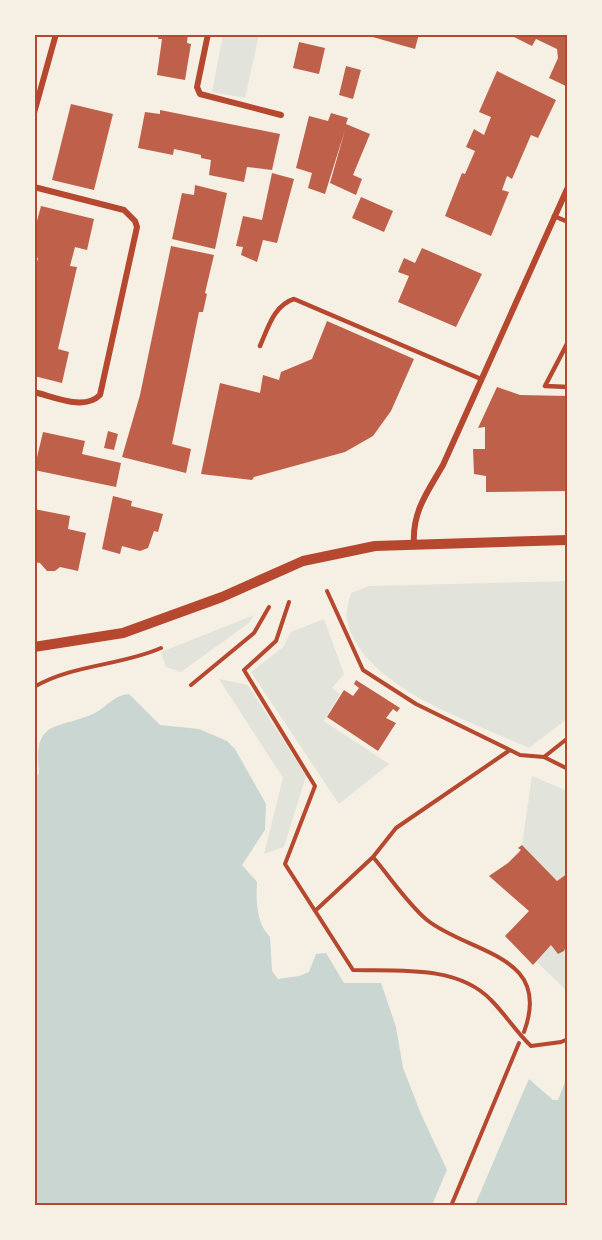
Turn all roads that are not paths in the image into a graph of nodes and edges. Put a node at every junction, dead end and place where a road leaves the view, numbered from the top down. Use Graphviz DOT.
graph roads {
  1 [pos="56,34"];
  2 [pos="208,34"];
  3 [pos="34,113"];
  4 [pos="281,115"];
  5 [pos="34,187"];
  6 [pos="567,187"];
  7 [pos="554,216"];
  8 [pos="567,222"];
  9 [pos="567,342"];
  10 [pos="260,346"];
  11 [pos="481,379"];
  12 [pos="567,387"];
  13 [pos="34,392"];
  14 [pos="567,540"];
  15 [pos="414,543"];
  16 [pos="34,647"];
  1 -- 3 [label="street"];
  2 -- 4 [label="street"];
  5 -- 13 [label="street"];
  6 -- 7 [label="street"];
  7 -- 8 [label="lane"];
  7 -- 11 [label="street"];
  9 -- 12 [label="lane"];
  10 -- 11 [label="lane"];
  11 -- 15 [label="street"];
  14 -- 15 [label="street"];
  15 -- 16 [label="street"];
}
